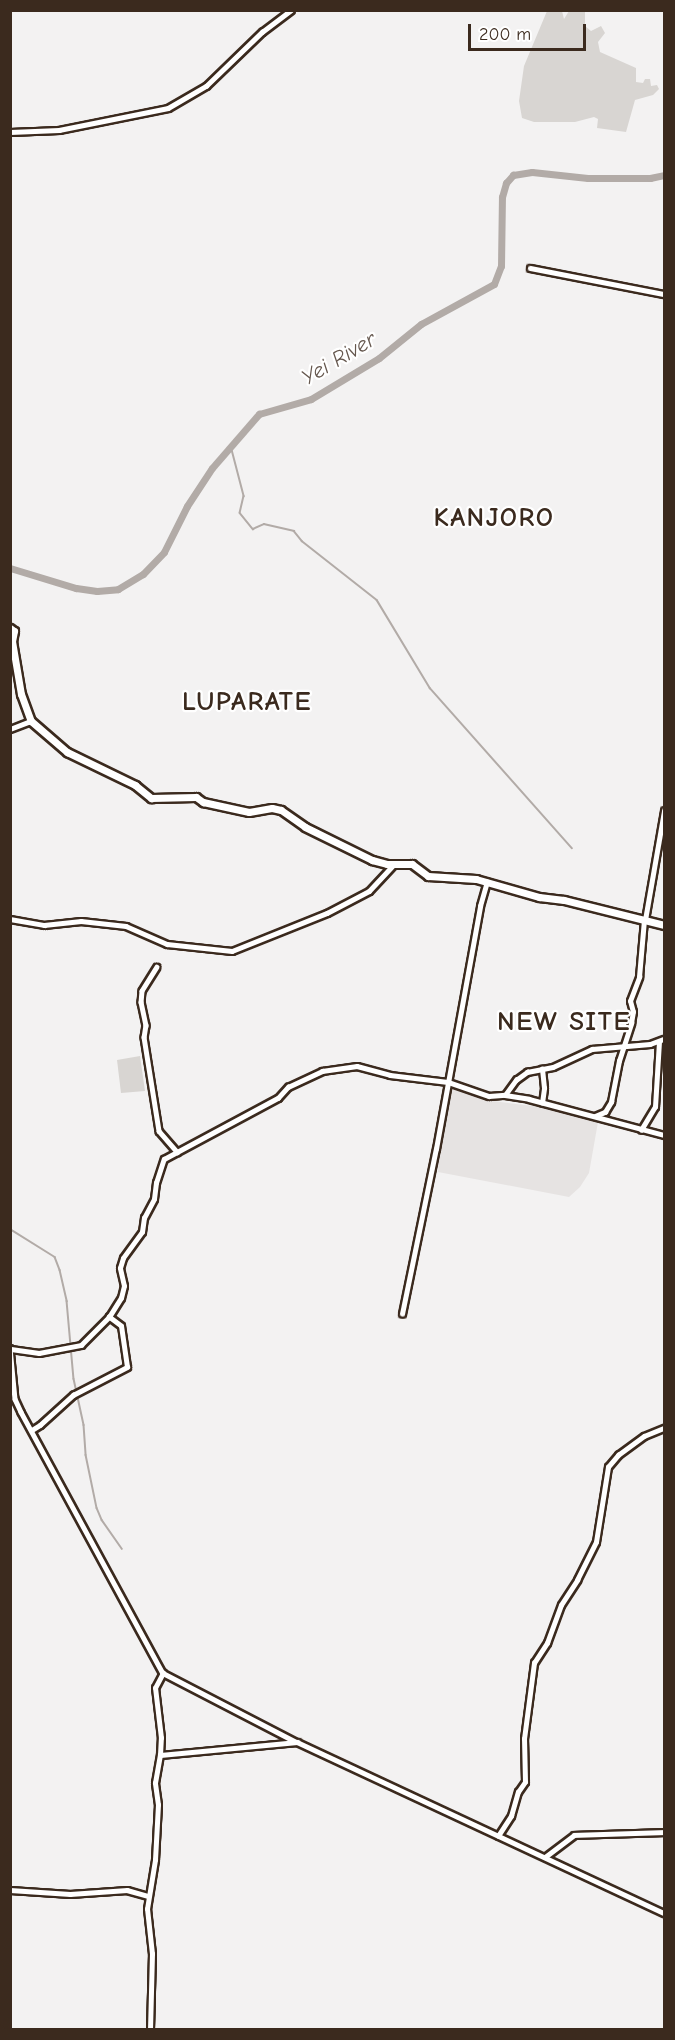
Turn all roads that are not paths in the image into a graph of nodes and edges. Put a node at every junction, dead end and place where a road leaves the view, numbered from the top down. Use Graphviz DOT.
graph roads {
  1 [pos="291,10"];
  2 [pos="10,132"];
  3 [pos="530,268"];
  4 [pos="664,294"];
  5 [pos="10,628"];
  6 [pos="14,673"];
  7 [pos="31,721"];
  8 [pos="10,729"];
  9 [pos="664,811"];
  10 [pos="393,865"];
  11 [pos="487,882"];
  12 [pos="10,919"];
  13 [pos="645,920"];
  14 [pos="664,925"];
  15 [pos="157,967"];
  16 [pos="662,1040"];
  17 [pos="624,1045"];
  18 [pos="542,1069"];
  19 [pos="448,1082"];
  20 [pos="505,1095"];
  21 [pos="542,1103"];
  22 [pos="595,1116"];
  23 [pos="642,1130"];
  24 [pos="664,1136"];
  25 [pos="177,1152"];
  26 [pos="402,1314"];
  27 [pos="109,1317"];
  28 [pos="11,1349"];
  29 [pos="664,1428"];
  30 [pos="32,1430"];
  31 [pos="163,1673"];
  32 [pos="297,1742"];
  33 [pos="160,1755"];
  34 [pos="664,1832"];
  35 [pos="498,1836"];
  36 [pos="545,1857"];
  37 [pos="10,1890"];
  38 [pos="148,1896"];
  39 [pos="664,1912"];
  40 [pos="150,2030"];
  1 -- 2 [label="street"];
  3 -- 4 [label="street"];
  5 -- 6 [label="street"];
  6 -- 7 [label="street"];
  7 -- 8 [label="street"];
  7 -- 10 [label="street"];
  9 -- 13 [label="street"];
  10 -- 11 [label="street"];
  10 -- 12 [label="street"];
  11 -- 13 [label="street"];
  11 -- 19 [label="street"];
  13 -- 14 [label="street"];
  13 -- 17 [label="street"];
  15 -- 25 [label="street"];
  16 -- 17 [label="street"];
  16 -- 23 [label="street"];
  17 -- 18 [label="street"];
  17 -- 22 [label="street"];
  18 -- 20 [label="street"];
  18 -- 21 [label="street"];
  19 -- 20 [label="street"];
  19 -- 25 [label="street"];
  19 -- 26 [label="street"];
  20 -- 21 [label="street"];
  21 -- 22 [label="street"];
  22 -- 23 [label="street"];
  23 -- 24 [label="street"];
  25 -- 27 [label="street"];
  27 -- 28 [label="street"];
  27 -- 30 [label="street"];
  28 -- 30 [label="street"];
  29 -- 35 [label="street"];
  30 -- 31 [label="street"];
  31 -- 32 [label="street"];
  31 -- 33 [label="street"];
  32 -- 33 [label="street"];
  32 -- 35 [label="street"];
  33 -- 38 [label="street"];
  34 -- 36 [label="street"];
  35 -- 36 [label="street"];
  36 -- 39 [label="street"];
  37 -- 38 [label="street"];
  38 -- 40 [label="street"];
}
